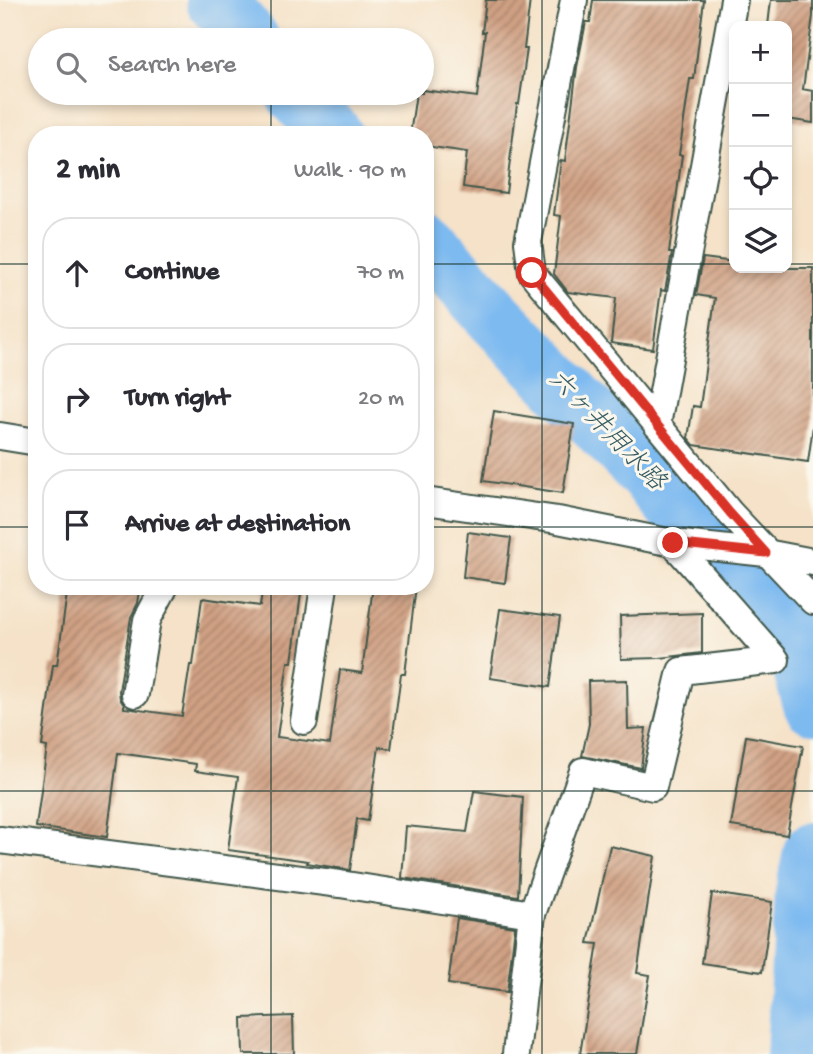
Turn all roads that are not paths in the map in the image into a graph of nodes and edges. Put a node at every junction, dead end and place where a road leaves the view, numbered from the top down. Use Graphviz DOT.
graph roads {
  1 [pos="574,0"];
  2 [pos="734,0"];
  3 [pos="657,425"];
  4 [pos="0,436"];
  5 [pos="28,441"];
  6 [pos="434,502"];
  7 [pos="673,543"];
  8 [pos="766,553"];
  9 [pos="813,562"];
  10 [pos="160,595"];
  11 [pos="323,595"];
  12 [pos="813,601"];
  13 [pos="135,694"];
  14 [pos="304,721"];
  15 [pos="0,840"];
  16 [pos="532,914"];
  17 [pos="516,1054"];
  1 -- 3 [label="street"];
  2 -- 3 [label="street"];
  3 -- 8 [label="street"];
  4 -- 5 [label="street"];
  6 -- 7 [label="street"];
  7 -- 8 [label="street"];
  7 -- 16 [label="street"];
  8 -- 9 [label="street"];
  8 -- 12 [label="street"];
  10 -- 13 [label="street"];
  11 -- 14 [label="street"];
  15 -- 16 [label="street"];
  16 -- 17 [label="street"];
}
